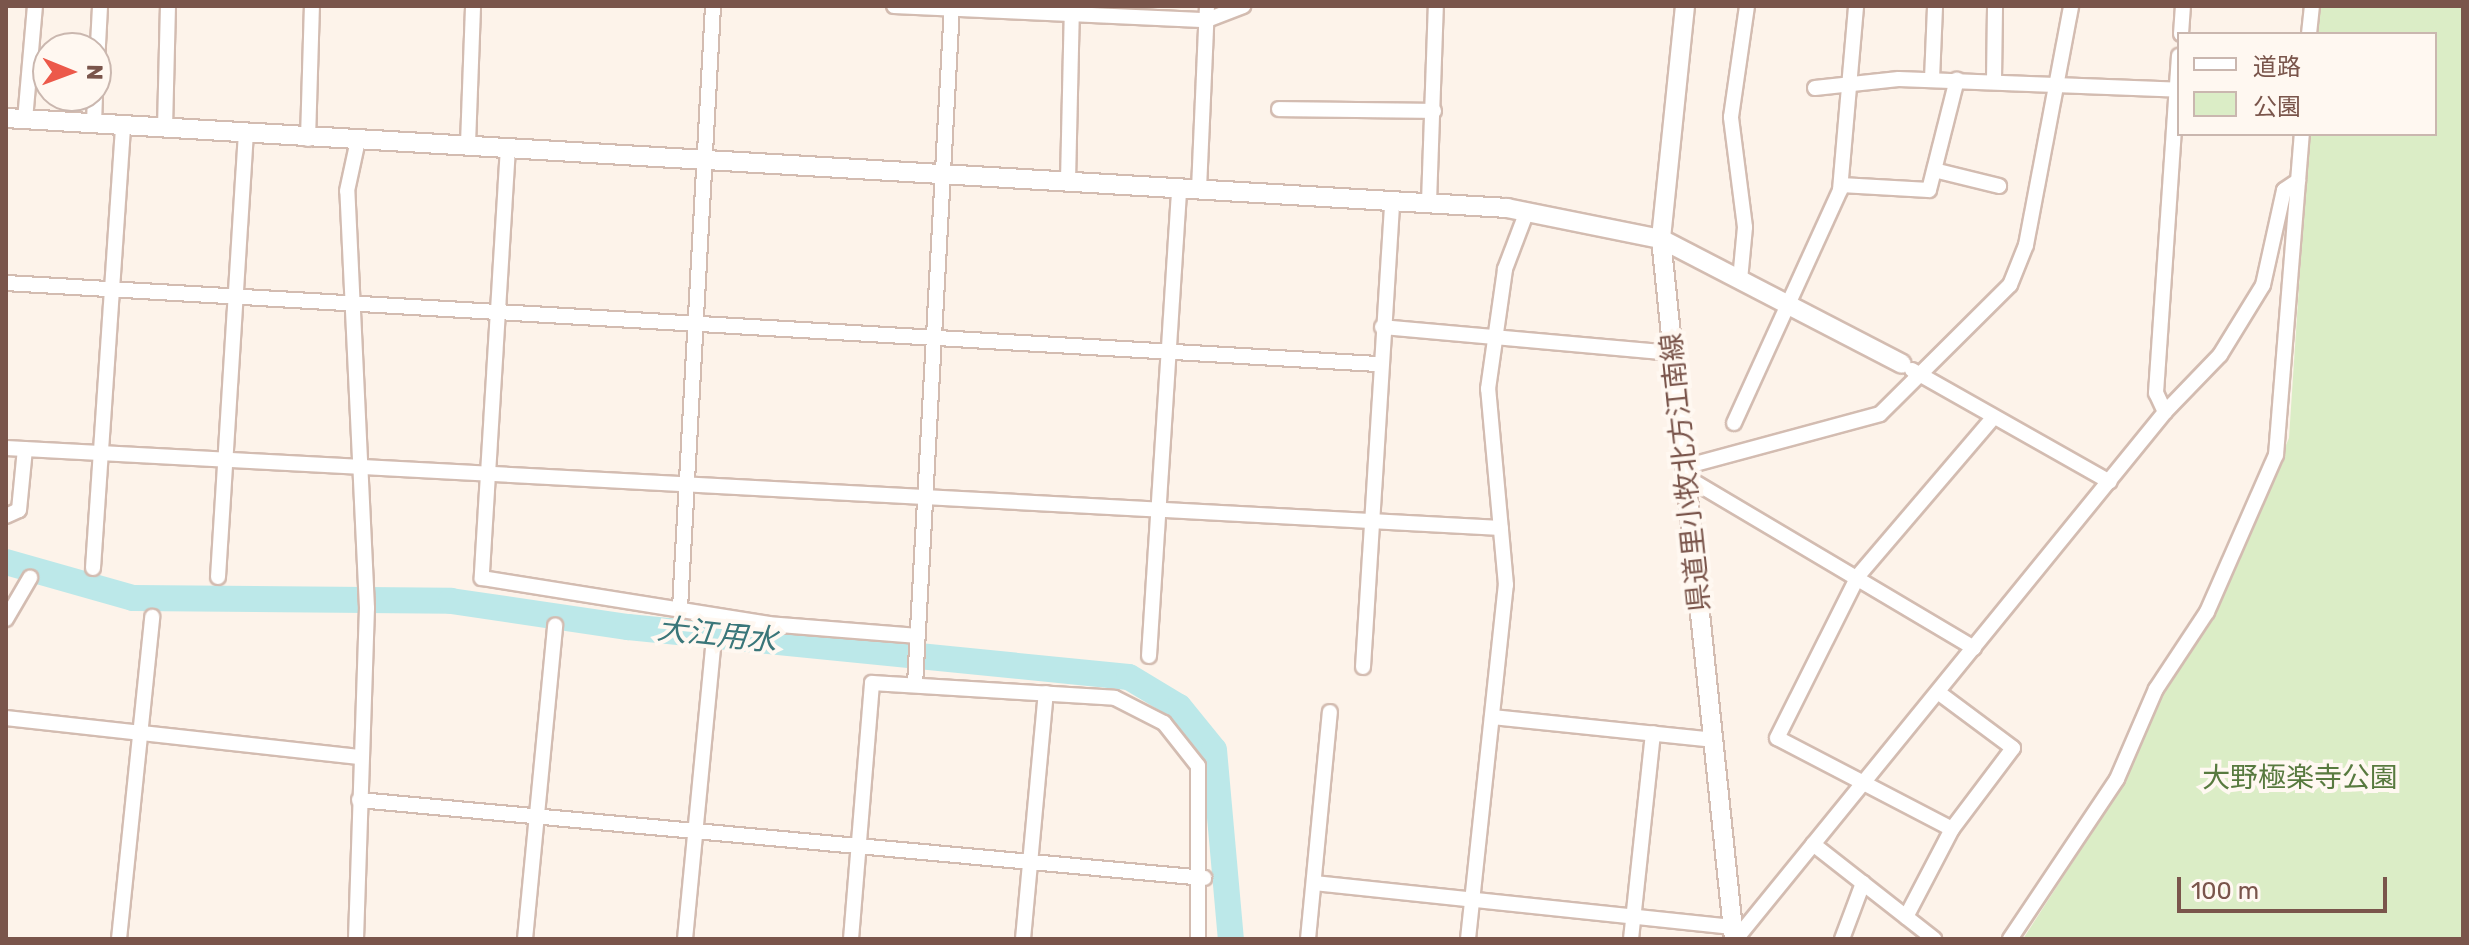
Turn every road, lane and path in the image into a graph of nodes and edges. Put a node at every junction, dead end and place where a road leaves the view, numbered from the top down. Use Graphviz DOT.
graph roads {
  1 [pos="35,6"];
  2 [pos="100,6"];
  3 [pos="168,6"];
  4 [pos="312,6"];
  5 [pos="473,6"];
  6 [pos="713,6"];
  7 [pos="894,6"];
  8 [pos="1243,6"];
  9 [pos="1436,6"];
  10 [pos="1685,6"];
  11 [pos="1747,6"];
  12 [pos="1856,6"];
  13 [pos="1935,6"];
  14 [pos="1995,6"];
  15 [pos="2071,6"];
  16 [pos="2183,6"];
  17 [pos="2312,6"];
  18 [pos="952,7"];
  19 [pos="1072,11"];
  20 [pos="1207,13"];
  21 [pos="99,32"];
  22 [pos="2181,32"];
  23 [pos="2309,32"];
  24 [pos="1932,79"];
  25 [pos="1957,79"];
  26 [pos="1994,80"];
  27 [pos="2060,82"];
  28 [pos="1854,86"];
  29 [pos="1815,88"];
  30 [pos="2177,90"];
  31 [pos="2177,104"];
  32 [pos="1279,109"];
  33 [pos="1434,111"];
  34 [pos="94,112"];
  35 [pos="6,118"];
  36 [pos="25,120"];
  37 [pos="94,124"];
  38 [pos="123,126"];
  39 [pos="165,128"];
  40 [pos="246,134"];
  41 [pos="2302,136"];
  42 [pos="308,139"];
  43 [pos="358,140"];
  44 [pos="468,144"];
  45 [pos="508,147"];
  46 [pos="705,162"];
  47 [pos="1938,171"];
  48 [pos="942,174"];
  49 [pos="1068,181"];
  50 [pos="2298,181"];
  51 [pos="1841,185"];
  52 [pos="1999,186"];
  53 [pos="1179,188"];
  54 [pos="1199,189"];
  55 [pos="1392,200"];
  56 [pos="1429,202"];
  57 [pos="1527,211"];
  58 [pos="1661,239"];
  59 [pos="1740,280"];
  60 [pos="6,283"];
  61 [pos="113,293"];
  62 [pos="234,300"];
  63 [pos="1789,305"];
  64 [pos="352,307"];
  65 [pos="497,313"];
  66 [pos="696,324"];
  67 [pos="1382,327"];
  68 [pos="1495,338"];
  69 [pos="932,339"];
  70 [pos="1169,351"];
  71 [pos="1674,353"];
  72 [pos="1379,364"];
  73 [pos="1910,368"];
  74 [pos="2165,412"];
  75 [pos="1993,418"];
  76 [pos="1734,423"];
  77 [pos="6,448"];
  78 [pos="25,449"];
  79 [pos="103,453"];
  80 [pos="228,458"];
  81 [pos="363,465"];
  82 [pos="1685,472"];
  83 [pos="490,473"];
  84 [pos="2110,482"];
  85 [pos="687,485"];
  86 [pos="925,497"];
  87 [pos="1159,512"];
  88 [pos="6,516"];
  89 [pos="1370,525"];
  90 [pos="1501,528"];
  91 [pos="93,568"];
  92 [pos="1858,576"];
  93 [pos="218,577"];
  94 [pos="30,578"];
  95 [pos="680,608"];
  96 [pos="152,617"];
  97 [pos="6,619"];
  98 [pos="555,625"];
  99 [pos="713,648"];
  100 [pos="1974,648"];
  101 [pos="918,650"];
  102 [pos="1149,656"];
  103 [pos="1363,667"];
  104 [pos="915,685"];
  105 [pos="1938,692"];
  106 [pos="1046,693"];
  107 [pos="1330,712"];
  108 [pos="1492,717"];
  109 [pos="6,718"];
  110 [pos="136,732"];
  111 [pos="1653,733"];
  112 [pos="1713,740"];
  113 [pos="359,757"];
  114 [pos="1863,782"];
  115 [pos="359,800"];
  116 [pos="537,813"];
  117 [pos="697,827"];
  118 [pos="1952,829"];
  119 [pos="859,843"];
  120 [pos="1813,844"];
  121 [pos="1030,860"];
  122 [pos="1204,878"];
  123 [pos="1314,883"];
  124 [pos="1863,883"];
  125 [pos="1472,900"];
  126 [pos="1634,916"];
  127 [pos="1906,917"];
  128 [pos="1734,935"];
  129 [pos="119,939"];
  130 [pos="356,939"];
  131 [pos="525,939"];
  132 [pos="685,939"];
  133 [pos="851,939"];
  134 [pos="1023,939"];
  135 [pos="1198,939"];
  136 [pos="1308,939"];
  137 [pos="1468,939"];
  138 [pos="1631,939"];
  139 [pos="1842,939"];
  140 [pos="1934,939"];
  141 [pos="2010,939"];
  1 -- 36 [label="street"];
  2 -- 21 [label="street"];
  3 -- 39 [label="street"];
  4 -- 42 [label="street"];
  5 -- 44 [label="street"];
  6 -- 46 [label="street"];
  7 -- 18 [label="street"];
  8 -- 20 [label="street"];
  9 -- 33 [label="street"];
  10 -- 58 [label="street, 県道里小牧北方江南線"];
  11 -- 59 [label="street"];
  12 -- 28 [label="street"];
  13 -- 24 [label="street"];
  14 -- 26 [label="street"];
  15 -- 27 [label="street"];
  16 -- 22 [label="street"];
  17 -- 23 [label="street"];
  18 -- 19 [label="street"];
  18 -- 48 [label="street"];
  19 -- 20 [label="street"];
  19 -- 49 [label="street"];
  20 -- 54 [label="street"];
  24 -- 25 [label="street"];
  24 -- 28 [label="street"];
  25 -- 26 [label="street"];
  25 -- 47 [label="street"];
  26 -- 27 [label="street"];
  27 -- 30 [label="street"];
  27 -- 73 [label="street"];
  28 -- 29 [label="street"];
  28 -- 51 [label="street"];
  31 -- 74 [label="street"];
  32 -- 33 [label="street"];
  33 -- 56 [label="street"];
  34 -- 37 [label="street"];
  35 -- 36 [label="street"];
  36 -- 37 [label="street"];
  37 -- 38 [label="street"];
  38 -- 39 [label="street"];
  38 -- 61 [label="street"];
  39 -- 40 [label="street"];
  40 -- 42 [label="street"];
  40 -- 62 [label="street"];
  41 -- 50 [label="street"];
  42 -- 43 [label="street"];
  43 -- 44 [label="street"];
  43 -- 64 [label="street"];
  44 -- 45 [label="street"];
  45 -- 46 [label="street"];
  45 -- 65 [label="street"];
  46 -- 48 [label="street"];
  46 -- 66 [label="street"];
  47 -- 51 [label="street"];
  47 -- 52 [label="street"];
  48 -- 49 [label="street"];
  48 -- 69 [label="street"];
  49 -- 53 [label="street"];
  50 -- 74 [label="street"];
  50 -- 141 [label="street"];
  51 -- 63 [label="street"];
  53 -- 54 [label="street"];
  53 -- 70 [label="street"];
  54 -- 55 [label="street"];
  55 -- 56 [label="street"];
  55 -- 67 [label="street"];
  56 -- 57 [label="street"];
  57 -- 58 [label="street"];
  57 -- 68 [label="street"];
  58 -- 59 [label="street"];
  58 -- 71 [label="street, 県道里小牧北方江南線"];
  59 -- 63 [label="street"];
  60 -- 61 [label="street"];
  61 -- 62 [label="street"];
  61 -- 79 [label="street"];
  62 -- 64 [label="street"];
  62 -- 80 [label="street"];
  63 -- 73 [label="street"];
  63 -- 76 [label="street"];
  64 -- 65 [label="street"];
  64 -- 81 [label="street"];
  65 -- 66 [label="street"];
  65 -- 83 [label="street"];
  66 -- 69 [label="street"];
  66 -- 85 [label="street"];
  67 -- 68 [label="street"];
  67 -- 72 [label="street"];
  68 -- 71 [label="street"];
  68 -- 90 [label="street"];
  69 -- 70 [label="street"];
  69 -- 86 [label="street"];
  70 -- 72 [label="street"];
  70 -- 87 [label="street"];
  71 -- 82 [label="street, 県道里小牧北方江南線"];
  72 -- 89 [label="street"];
  73 -- 75 [label="street"];
  73 -- 82 [label="street"];
  74 -- 84 [label="street"];
  75 -- 84 [label="street"];
  75 -- 92 [label="street"];
  77 -- 78 [label="street"];
  78 -- 79 [label="street"];
  78 -- 88 [label="street"];
  79 -- 80 [label="street"];
  79 -- 91 [label="street"];
  80 -- 81 [label="street"];
  80 -- 93 [label="street"];
  81 -- 83 [label="street"];
  81 -- 113 [label="street"];
  82 -- 92 [label="street"];
  82 -- 112 [label="street, 県道里小牧北方江南線"];
  83 -- 85 [label="street"];
  83 -- 95 [label="street"];
  84 -- 100 [label="street"];
  85 -- 86 [label="street"];
  85 -- 95 [label="street"];
  86 -- 87 [label="street"];
  86 -- 101 [label="street"];
  87 -- 89 [label="street"];
  87 -- 102 [label="street"];
  89 -- 90 [label="street"];
  89 -- 103 [label="street"];
  90 -- 108 [label="street"];
  92 -- 100 [label="street"];
  92 -- 114 [label="street"];
  94 -- 97 [label="street"];
  95 -- 101 [label="street"];
  96 -- 110 [label="street"];
  98 -- 116 [label="street"];
  99 -- 117 [label="street"];
  100 -- 105 [label="street"];
  101 -- 104 [label="street"];
  104 -- 106 [label="street"];
  104 -- 119 [label="street"];
  105 -- 114 [label="street"];
  105 -- 118 [label="street"];
  106 -- 121 [label="street"];
  106 -- 122 [label="street"];
  107 -- 123 [label="street"];
  108 -- 111 [label="street"];
  108 -- 125 [label="street"];
  109 -- 110 [label="street"];
  110 -- 113 [label="street"];
  110 -- 129 [label="street"];
  111 -- 112 [label="street"];
  111 -- 126 [label="street"];
  112 -- 128 [label="street, 県道里小牧北方江南線"];
  113 -- 115 [label="street"];
  114 -- 118 [label="street"];
  114 -- 120 [label="street"];
  115 -- 116 [label="street"];
  115 -- 130 [label="street"];
  116 -- 117 [label="street"];
  116 -- 131 [label="street"];
  117 -- 119 [label="street"];
  117 -- 132 [label="street"];
  118 -- 127 [label="street"];
  119 -- 121 [label="street"];
  119 -- 133 [label="street"];
  120 -- 124 [label="street"];
  120 -- 128 [label="street"];
  121 -- 122 [label="street"];
  121 -- 134 [label="street"];
  122 -- 135 [label="street"];
  123 -- 125 [label="street"];
  123 -- 136 [label="street"];
  124 -- 127 [label="street"];
  124 -- 139 [label="street"];
  125 -- 126 [label="street"];
  125 -- 137 [label="street"];
  126 -- 128 [label="street"];
  126 -- 138 [label="street"];
  127 -- 140 [label="street"];
}
